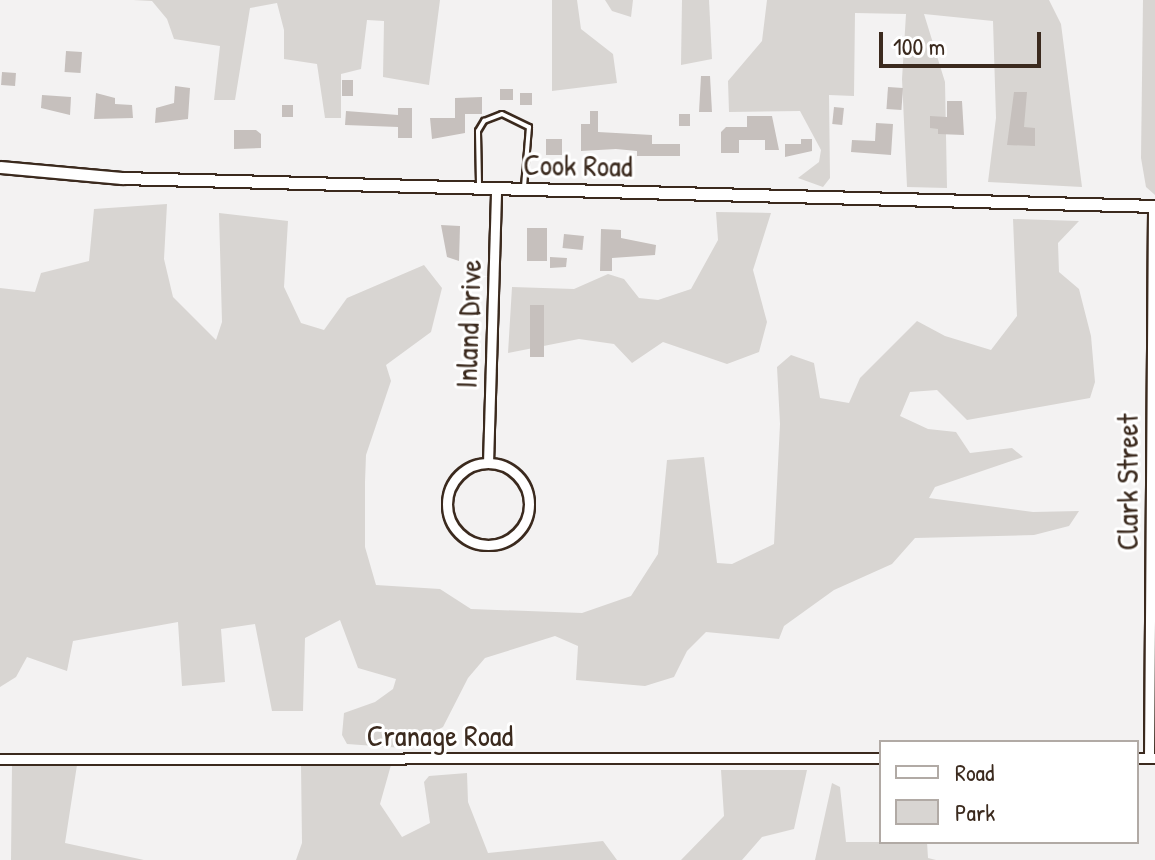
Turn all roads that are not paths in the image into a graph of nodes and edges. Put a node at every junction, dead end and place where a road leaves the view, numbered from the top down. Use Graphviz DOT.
graph roads {
  1 [pos="0,167"];
  2 [pos="479,186"];
  3 [pos="496,187"];
  4 [pos="524,187"];
  5 [pos="1154,206"];
  6 [pos="488,463"];
  7 [pos="879,758"];
  8 [pos="1152,758"];
  9 [pos="0,759"];
  1 -- 2 [label="street, Cook Road"];
  2 -- 3 [label="street, Cook Road"];
  2 -- 4 [label="lane"];
  3 -- 4 [label="street, Cook Road"];
  3 -- 6 [label="street, Inland Drive"];
  4 -- 5 [label="street, Cook Road"];
  5 -- 8 [label="street, Clark Street"];
  6 -- 6 [label="street"];
  7 -- 9 [label="street, Cranage Road"];
}
